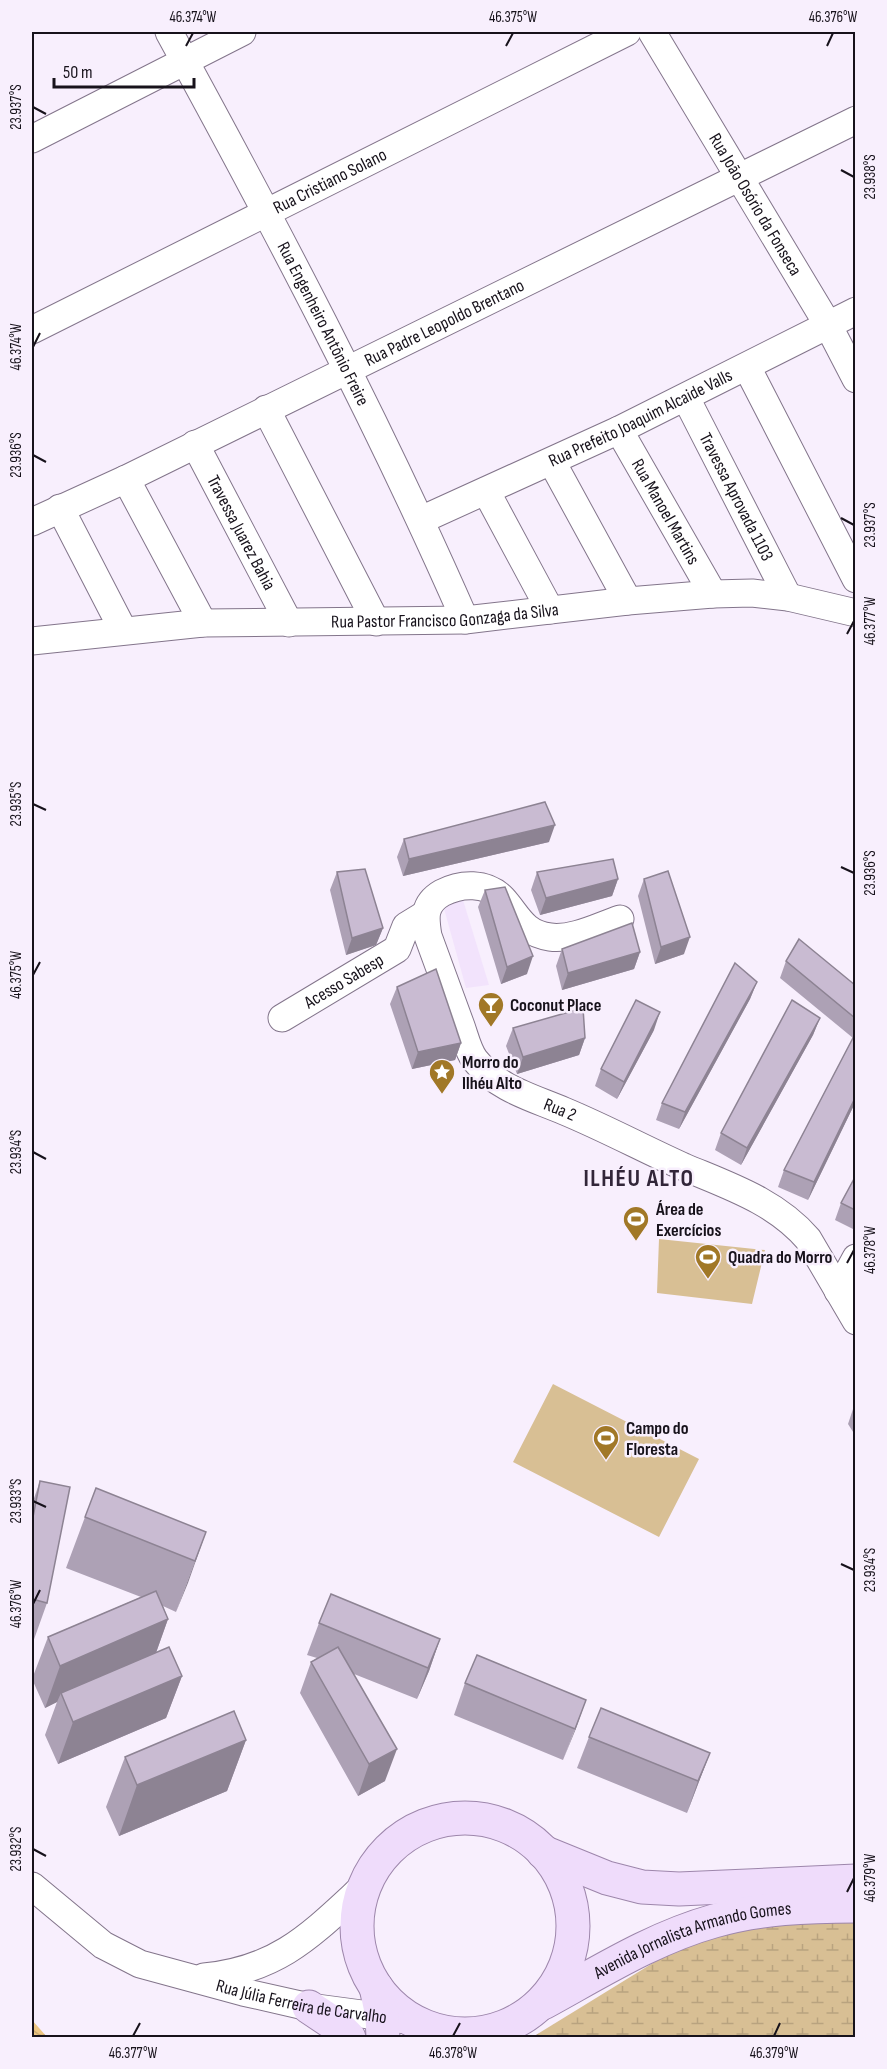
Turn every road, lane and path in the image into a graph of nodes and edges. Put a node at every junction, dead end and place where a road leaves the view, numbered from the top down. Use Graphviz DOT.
graph roads {
  1 [pos="169,32"];
  2 [pos="242,32"];
  3 [pos="627,32"];
  4 [pos="652,32"];
  5 [pos="185,61"];
  6 [pos="855,120"];
  7 [pos="32,139"];
  8 [pos="740,177"];
  9 [pos="267,212"];
  10 [pos="855,311"];
  11 [pos="828,325"];
  12 [pos="32,330"];
  13 [pos="747,366"];
  14 [pos="346,371"];
  15 [pos="855,379"];
  16 [pos="686,398"];
  17 [pos="266,409"];
  18 [pos="618,430"];
  19 [pos="195,444"];
  20 [pos="552,462"];
  21 [pos="126,479"];
  22 [pos="486,491"];
  23 [pos="60,508"];
  24 [pos="421,520"];
  25 [pos="32,522"];
  26 [pos="855,579"];
  27 [pos="713,594"];
  28 [pos="788,597"];
  29 [pos="628,601"];
  30 [pos="550,610"];
  31 [pos="855,613"];
  32 [pos="465,621"];
  33 [pos="376,622"];
  34 [pos="202,623"];
  35 [pos="289,623"];
  36 [pos="123,630"];
  37 [pos="34,633"];
  38 [pos="424,915"];
  39 [pos="620,919"];
  40 [pos="282,1018"];
  41 [pos="855,1258"];
  42 [pos="838,1291"];
  43 [pos="855,1321"];
  44 [pos="543,1852"];
  45 [pos="855,1881"];
  46 [pos="32,1886"];
  47 [pos="363,1887"];
  48 [pos="855,1906"];
  49 [pos="190,1978"];
  50 [pos="309,2007"];
  51 [pos="537,2007"];
  52 [pos="381,2019"];
  53 [pos="499,2031"];
  54 [pos="349,2037"];
  1 -- 5 [label="street, Rua Engenheiro Antônio Freire"];
  2 -- 5 [label="street"];
  3 -- 9 [label="street, Rua Cristiano Solano"];
  4 -- 8 [label="street, Rua João Osório da Fonseca"];
  5 -- 7 [label="street"];
  5 -- 9 [label="street, Rua Engenheiro Antônio Freire"];
  6 -- 8 [label="street, Rua Padre Leopoldo Brentano"];
  8 -- 11 [label="street, Rua João Osório da Fonseca"];
  8 -- 14 [label="street, Rua Padre Leopoldo Brentano"];
  9 -- 12 [label="street, Rua Cristiano Solano"];
  9 -- 14 [label="street, Rua Engenheiro Antônio Freire"];
  10 -- 11 [label="street, Rua Prefeito Joaquim Alcaide Valls"];
  11 -- 13 [label="street, Rua Prefeito Joaquim Alcaide Valls"];
  11 -- 15 [label="street, Rua João Osório da Fonseca"];
  13 -- 16 [label="street, Rua Prefeito Joaquim Alcaide Valls"];
  13 -- 26 [label="street"];
  14 -- 17 [label="street, Rua Padre Leopoldo Brentano"];
  14 -- 24 [label="street, Rua Engenheiro Antônio Freire"];
  16 -- 18 [label="street, Rua Prefeito Joaquim Alcaide Valls"];
  16 -- 28 [label="street, Travessa Aprovada 1103"];
  17 -- 19 [label="street, Rua Padre Leopoldo Brentano"];
  17 -- 33 [label="street"];
  18 -- 20 [label="street, Rua Prefeito Joaquim Alcaide Valls"];
  18 -- 27 [label="street, Rua Manoel Martins"];
  19 -- 21 [label="street, Rua Padre Leopoldo Brentano"];
  19 -- 35 [label="street, Travessa Juarez Bahia"];
  20 -- 22 [label="street, Rua Prefeito Joaquim Alcaide Valls"];
  20 -- 29 [label="street"];
  21 -- 23 [label="street, Rua Padre Leopoldo Brentano"];
  21 -- 34 [label="street"];
  22 -- 24 [label="street, Rua Prefeito Joaquim Alcaide Valls"];
  22 -- 30 [label="street"];
  23 -- 25 [label="street, Rua Padre Leopoldo Brentano"];
  23 -- 36 [label="street"];
  24 -- 32 [label="street, Rua Engenheiro Antônio Freire"];
  27 -- 28 [label="street, Rua Pastor Francisco Gonzaga da Silva"];
  27 -- 29 [label="street, Rua Pastor Francisco Gonzaga da Silva"];
  28 -- 31 [label="street, Rua Pastor Francisco Gonzaga da Silva"];
  29 -- 30 [label="street, Rua Pastor Francisco Gonzaga da Silva"];
  30 -- 32 [label="street, Rua Pastor Francisco Gonzaga da Silva"];
  32 -- 33 [label="street, Rua Pastor Francisco Gonzaga da Silva"];
  33 -- 35 [label="street, Rua Pastor Francisco Gonzaga da Silva"];
  34 -- 35 [label="street, Rua Pastor Francisco Gonzaga da Silva"];
  34 -- 36 [label="street, Rua Pastor Francisco Gonzaga da Silva"];
  36 -- 37 [label="street, Rua Pastor Francisco Gonzaga da Silva"];
  38 -- 39 [label="street"];
  38 -- 40 [label="street, Acesso Sabesp"];
  38 -- 42 [label="street, Rua 2"];
  41 -- 42 [label="street"];
  42 -- 43 [label="street, Rua 2"];
  44 -- 45 [label="main road, Avenida Jornalista Armando Gomes"];
  44 -- 47 [label="main road, Avenida Jornalista Armando Gomes"];
  44 -- 51 [label="main road"];
  46 -- 49 [label="street, Rua Júlia Ferreira de Carvalho"];
  47 -- 49 [label="street, Rua Júlia Ferreira de Carvalho"];
  47 -- 52 [label="main road, Avenida Jornalista Armando Gomes"];
  48 -- 51 [label="main road, Avenida Jornalista Armando Gomes"];
  49 -- 50 [label="street, Rua Júlia Ferreira de Carvalho"];
  50 -- 52 [label="street, Rua Júlia Ferreira de Carvalho"];
  50 -- 54 [label="main road"];
  51 -- 53 [label="main road, Avenida Jornalista Armando Gomes"];
  52 -- 53 [label="main road, Avenida Jornalista Armando Gomes"];
}
